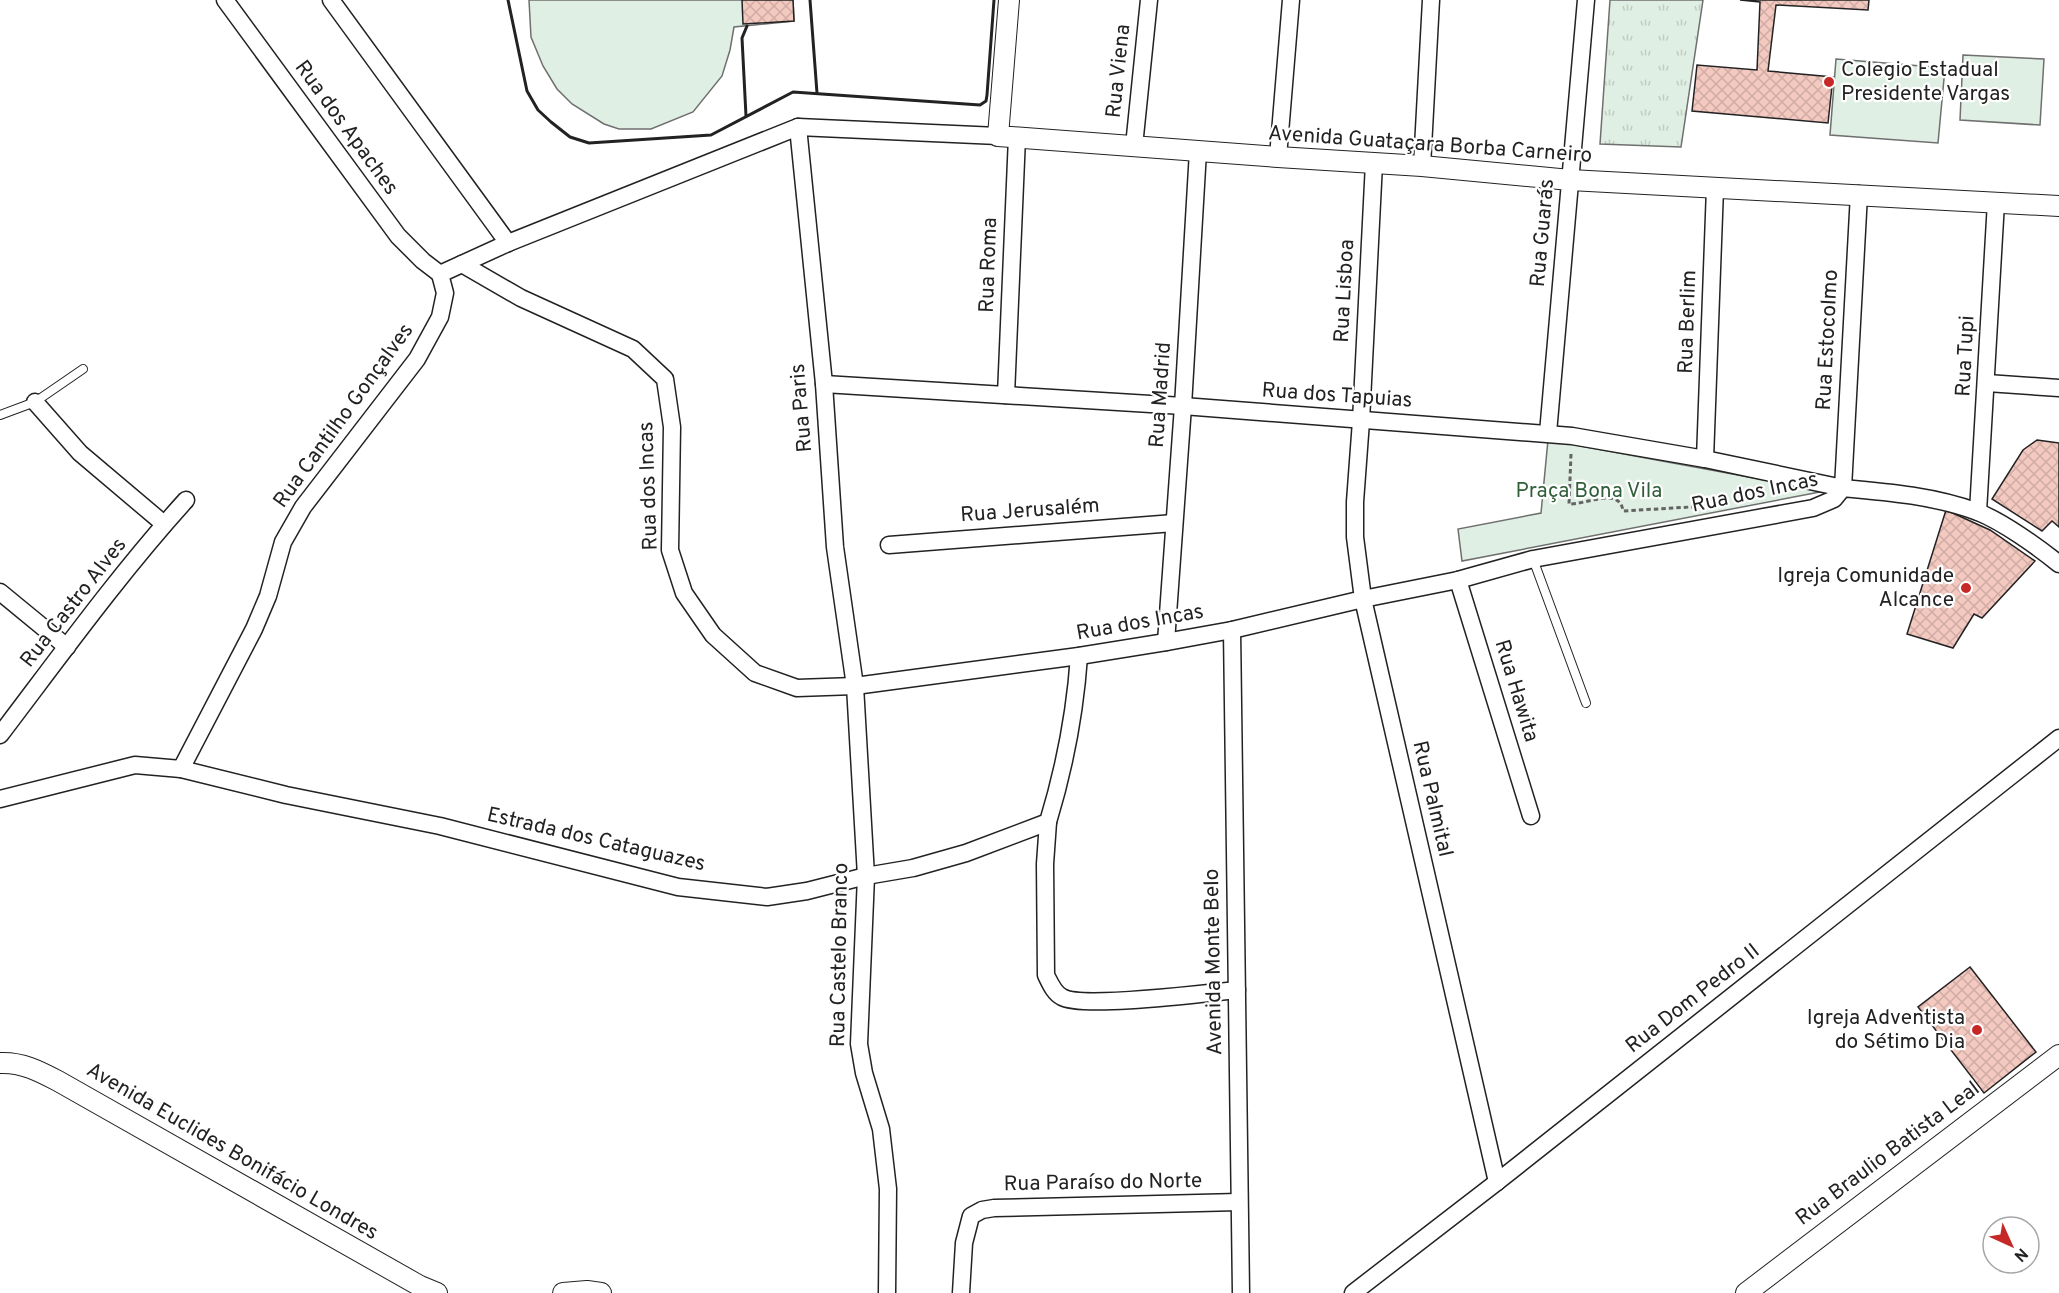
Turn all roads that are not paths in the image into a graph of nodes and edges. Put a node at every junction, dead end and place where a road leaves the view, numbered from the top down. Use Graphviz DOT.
graph roads {
  1 [pos="225,0"];
  2 [pos="331,0"];
  3 [pos="1009,0"];
  4 [pos="1149,0"];
  5 [pos="1291,0"];
  6 [pos="1431,0"];
  7 [pos="1586,0"];
  8 [pos="798,127"];
  9 [pos="1008,136"];
  10 [pos="1134,146"];
  11 [pos="1198,151"];
  12 [pos="1278,157"];
  13 [pos="1374,163"];
  14 [pos="1422,166"];
  15 [pos="1570,180"];
  16 [pos="1716,188"];
  17 [pos="1859,194"];
  18 [pos="1996,202"];
  19 [pos="2059,206"];
  20 [pos="508,243"];
  21 [pos="462,264"];
  22 [pos="440,274"];
  23 [pos="83,369"];
  24 [pos="1987,383"];
  25 [pos="824,384"];
  26 [pos="2059,388"];
  27 [pos="1006,395"];
  28 [pos="35,402"];
  29 [pos="1183,406"];
  30 [pos="0,415"];
  31 [pos="1361,421"];
  32 [pos="1548,433"];
  33 [pos="1705,459"];
  34 [pos="1843,488"];
  35 [pos="186,500"];
  36 [pos="1978,512"];
  37 [pos="1174,523"];
  38 [pos="164,524"];
  39 [pos="889,545"];
  40 [pos="1533,560"];
  41 [pos="2059,564"];
  42 [pos="1458,580"];
  43 [pos="0,592"];
  44 [pos="1363,599"];
  45 [pos="1232,630"];
  46 [pos="1166,642"];
  47 [pos="66,647"];
  48 [pos="1079,656"];
  49 [pos="855,686"];
  50 [pos="1586,703"];
  51 [pos="0,735"];
  52 [pos="2059,738"];
  53 [pos="181,770"];
  54 [pos="0,799"];
  55 [pos="1531,816"];
  56 [pos="1048,822"];
  57 [pos="866,876"];
  58 [pos="1237,990"];
  59 [pos="2059,1054"];
  60 [pos="0,1063"];
  61 [pos="1497,1182"];
  62 [pos="1239,1202"];
  63 [pos="437,1293"];
  64 [pos="563,1293"];
  65 [pos="601,1293"];
  66 [pos="887,1293"];
  67 [pos="961,1293"];
  68 [pos="1241,1293"];
  69 [pos="1353,1293"];
  70 [pos="1746,1293"];
  1 -- 22 [label="street, Rua dos Apaches"];
  2 -- 20 [label="street"];
  3 -- 9 [label="street"];
  4 -- 10 [label="street, Rua Viena"];
  5 -- 12 [label="street"];
  6 -- 14 [label="street"];
  7 -- 15 [label="street, Rua Guarás"];
  8 -- 9 [label="street, Avenida Guataçara Borba Carneiro"];
  8 -- 20 [label="street"];
  8 -- 25 [label="street, Rua Paris"];
  9 -- 10 [label="street, Avenida Guataçara Borba Carneiro"];
  9 -- 27 [label="street, Rua Roma"];
  10 -- 11 [label="street, Avenida Guataçara Borba Carneiro"];
  11 -- 12 [label="street, Avenida Guataçara Borba Carneiro"];
  11 -- 29 [label="street, Rua Madrid"];
  12 -- 13 [label="street, Avenida Guataçara Borba Carneiro"];
  13 -- 14 [label="street, Avenida Guataçara Borba Carneiro"];
  13 -- 31 [label="street, Rua Lisboa"];
  14 -- 15 [label="street, Avenida Guataçara Borba Carneiro"];
  15 -- 16 [label="street, Avenida Guataçara Borba Carneiro"];
  15 -- 32 [label="street, Rua Guarás"];
  16 -- 17 [label="street, Avenida Guataçara Borba Carneiro"];
  16 -- 33 [label="street, Rua Berlim"];
  17 -- 18 [label="street, Avenida Guataçara Borba Carneiro"];
  17 -- 34 [label="street, Rua Estocolmo"];
  18 -- 19 [label="street, Avenida Guataçara Borba Carneiro"];
  18 -- 24 [label="street, Rua Tupi"];
  20 -- 21 [label="street"];
  21 -- 22 [label="street"];
  21 -- 49 [label="street, Rua dos Incas"];
  22 -- 53 [label="street, Rua Cantilho Gonçalves"];
  23 -- 28 [label="lane"];
  24 -- 26 [label="street"];
  24 -- 36 [label="street, Rua Tupi"];
  25 -- 27 [label="street, Rua dos Tapuias"];
  25 -- 49 [label="street, Rua Paris"];
  27 -- 29 [label="street, Rua dos Tapuias"];
  28 -- 30 [label="lane"];
  28 -- 38 [label="street"];
  29 -- 31 [label="street, Rua dos Tapuias"];
  29 -- 37 [label="street, Rua Madrid"];
  31 -- 32 [label="street, Rua dos Tapuias"];
  31 -- 44 [label="street, Rua Palmital"];
  32 -- 33 [label="street, Rua dos Tapuias"];
  33 -- 34 [label="street, Rua dos Tapuias"];
  34 -- 36 [label="street, Rua dos Incas"];
  34 -- 40 [label="street, Rua dos Incas"];
  35 -- 38 [label="street, Rua Castro Alves"];
  36 -- 41 [label="street, Rua dos Incas"];
  37 -- 39 [label="street, Rua Jerusalém"];
  37 -- 46 [label="street, Rua Madrid"];
  38 -- 47 [label="street, Rua Castro Alves"];
  40 -- 42 [label="street, Rua dos Incas"];
  40 -- 50 [label="lane"];
  42 -- 44 [label="street, Rua dos Incas"];
  42 -- 55 [label="street, Rua Hawita"];
  43 -- 47 [label="street"];
  44 -- 45 [label="street, Rua dos Incas"];
  44 -- 61 [label="street, Rua Palmital"];
  45 -- 46 [label="street, Rua dos Incas"];
  45 -- 58 [label="street, Avenida Monte Belo"];
  46 -- 48 [label="street, Rua dos Incas"];
  47 -- 51 [label="street, Rua Castro Alves"];
  48 -- 49 [label="street, Rua dos Incas"];
  48 -- 56 [label="street"];
  49 -- 57 [label="street, Rua Castelo Branco"];
  52 -- 61 [label="street, Rua Dom Pedro II"];
  53 -- 54 [label="street, Estrada dos Cataguazes"];
  53 -- 57 [label="street, Estrada dos Cataguazes"];
  56 -- 57 [label="street, Estrada dos Cataguazes"];
  56 -- 58 [label="street"];
  57 -- 66 [label="street, Rua Castelo Branco"];
  58 -- 62 [label="street, Avenida Monte Belo"];
  59 -- 70 [label="street, Rua Braulio Batista Leal"];
  60 -- 63 [label="street, Avenida Euclides Bonifácio Londres"];
  61 -- 69 [label="street, Rua Dom Pedro II"];
  62 -- 67 [label="street, Rua Paraíso do Norte"];
  62 -- 68 [label="street, Avenida Monte Belo"];
  64 -- 65 [label="street"];
}
